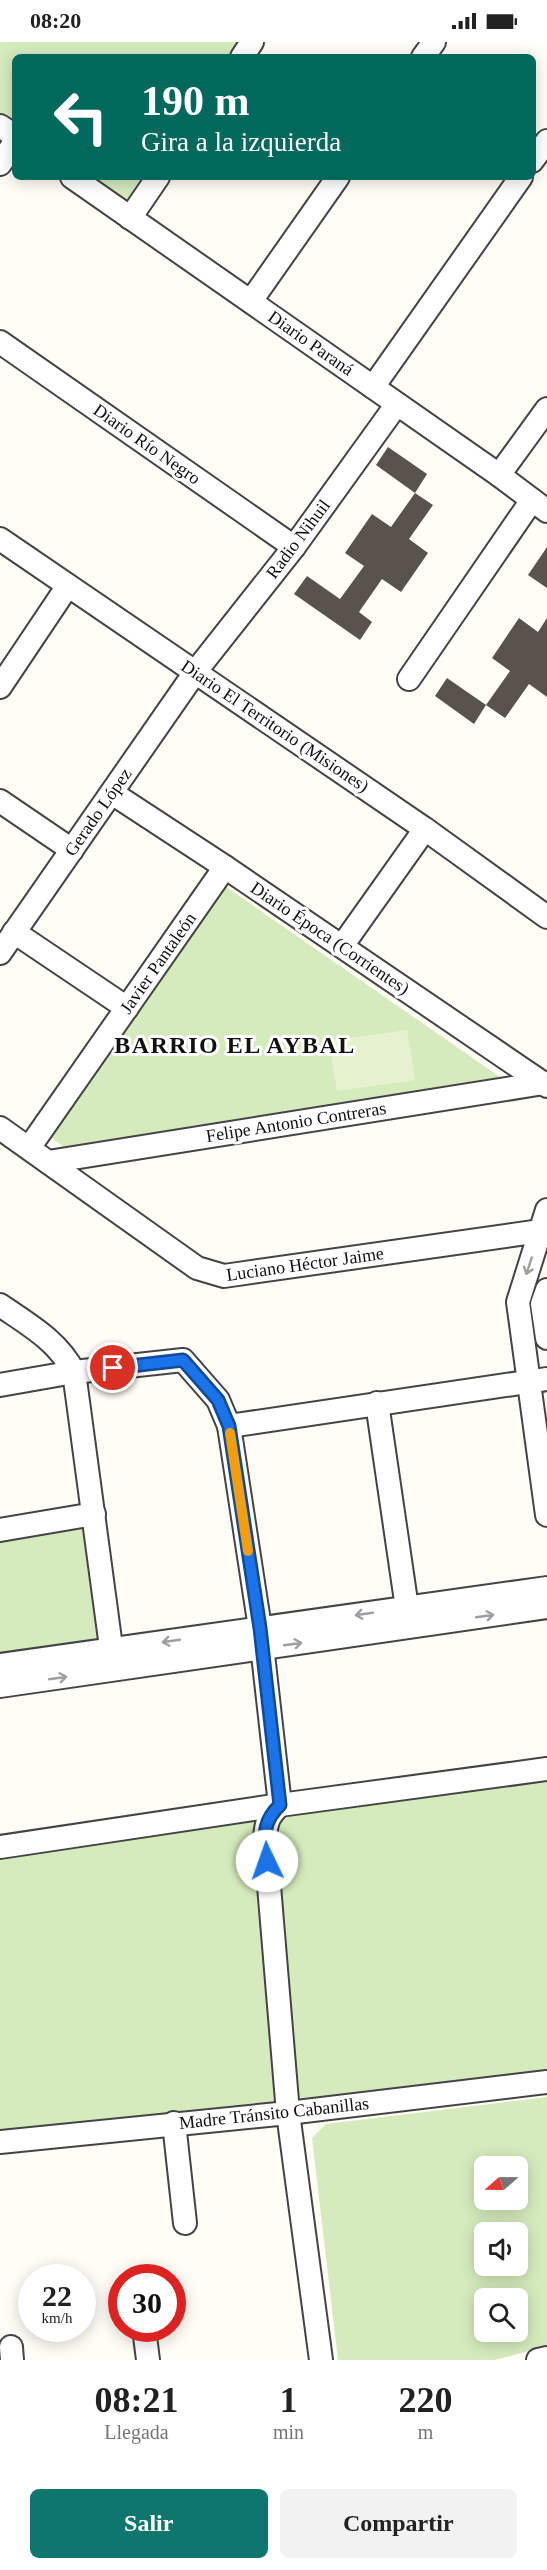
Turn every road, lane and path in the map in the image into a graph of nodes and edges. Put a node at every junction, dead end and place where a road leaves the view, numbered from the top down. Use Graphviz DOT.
graph roads {
  1 [pos="547,141"];
  2 [pos="12,146"];
  3 [pos="536,156"];
  4 [pos="0,164"];
  5 [pos="76,180"];
  6 [pos="156,180"];
  7 [pos="336,180"];
  8 [pos="519,180"];
  9 [pos="130,218"];
  10 [pos="251,301"];
  11 [pos="0,342"];
  12 [pos="373,387"];
  13 [pos="398,404"];
  14 [pos="547,409"];
  15 [pos="499,475"];
  16 [pos="539,506"];
  17 [pos="0,539"];
  18 [pos="294,547"];
  19 [pos="67,587"];
  20 [pos="196,671"];
  21 [pos="409,679"];
  22 [pos="0,687"];
  23 [pos="112,792"];
  24 [pos="0,801"];
  25 [pos="425,829"];
  26 [pos="72,850"];
  27 [pos="225,867"];
  28 [pos="547,917"];
  29 [pos="14,932"];
  30 [pos="342,946"];
  31 [pos="0,953"];
  32 [pos="127,1008"];
  33 [pos="546,1085"];
  34 [pos="0,1128"];
  35 [pos="29,1148"];
  36 [pos="48,1162"];
  37 [pos="545,1224"];
  38 [pos="547,1290"];
  39 [pos="0,1305"];
  40 [pos="547,1338"];
  41 [pos="74,1372"];
  42 [pos="538,1379"];
  43 [pos="0,1385"];
  44 [pos="377,1403"];
  45 [pos="229,1426"];
  46 [pos="94,1514"];
  47 [pos="547,1515"];
  48 [pos="0,1530"];
  49 [pos="547,1588"];
  50 [pos="547,1607"];
  51 [pos="407,1608"];
  52 [pos="260,1639"];
  53 [pos="113,1660"];
  54 [pos="0,1665"];
  55 [pos="0,1686"];
  56 [pos="547,1769"];
  57 [pos="280,1805"];
  58 [pos="0,1847"];
  59 [pos="547,2082"];
  60 [pos="288,2113"];
  61 [pos="174,2123"];
  62 [pos="0,2142"];
  63 [pos="185,2223"];
  64 [pos="146,2342"];
  65 [pos="547,2358"];
  66 [pos="148,2360"];
  67 [pos="321,2360"];
  68 [pos="538,2360"];
  1 -- 3 [label="street"];
  2 -- 4 [label="street"];
  5 -- 9 [label="street, Diario Paraná"];
  6 -- 9 [label="street"];
  7 -- 10 [label="street"];
  8 -- 12 [label="street"];
  9 -- 10 [label="street, Diario Paraná"];
  10 -- 12 [label="street, Diario Paraná"];
  11 -- 18 [label="street, Diario Río Negro"];
  12 -- 13 [label="street, Diario Paraná"];
  13 -- 15 [label="street, Diario Paraná"];
  13 -- 18 [label="street, Radio Nihuil"];
  14 -- 15 [label="street"];
  15 -- 16 [label="street, Diario Paraná"];
  16 -- 21 [label="street"];
  17 -- 19 [label="street, Diario El Territorio (Misiones)"];
  18 -- 20 [label="street, Radio Nihuil"];
  19 -- 20 [label="street, Diario El Territorio (Misiones)"];
  19 -- 22 [label="street"];
  20 -- 23 [label="street, Gerado López"];
  20 -- 25 [label="street, Diario El Territorio (Misiones)"];
  23 -- 26 [label="street, Gerado López"];
  23 -- 27 [label="street, Diario Época (Corrientes)"];
  24 -- 26 [label="street"];
  25 -- 28 [label="street, Diario El Territorio (Misiones)"];
  25 -- 30 [label="street"];
  26 -- 29 [label="street, Gerado López"];
  27 -- 30 [label="street, Diario Época (Corrientes)"];
  27 -- 32 [label="street, Javier Pantaleón"];
  29 -- 31 [label="street, Gerado López"];
  29 -- 32 [label="street"];
  30 -- 33 [label="street, Diario Época (Corrientes)"];
  32 -- 35 [label="street, Javier Pantaleón"];
  33 -- 36 [label="street, Felipe Antonio Contreras"];
  34 -- 35 [label="street, Luciano Héctor Jaime"];
  35 -- 36 [label="street, Luciano Héctor Jaime"];
  36 -- 37 [label="street, Luciano Héctor Jaime"];
  37 -- 42 [label="street, one-way"];
  38 -- 40 [label="street"];
  39 -- 41 [label="street"];
  41 -- 43 [label="street"];
  41 -- 45 [label="street"];
  41 -- 46 [label="street"];
  42 -- 44 [label="street"];
  42 -- 47 [label="street"];
  44 -- 45 [label="street"];
  44 -- 51 [label="street"];
  45 -- 52 [label="street"];
  46 -- 48 [label="street"];
  46 -- 53 [label="street"];
  49 -- 51 [label="street"];
  52 -- 50 [label="street, one-way"];
  51 -- 52 [label="street, one-way"];
  52 -- 53 [label="street"];
  52 -- 57 [label="street"];
  53 -- 54 [label="street"];
  55 -- 53 [label="street, one-way"];
  56 -- 57 [label="street"];
  57 -- 58 [label="street"];
  57 -- 60 [label="street"];
  59 -- 60 [label="street, Madre Tránsito Cabanillas"];
  60 -- 61 [label="street, Madre Tránsito Cabanillas"];
  60 -- 67 [label="street"];
  61 -- 62 [label="street, Madre Tránsito Cabanillas"];
  61 -- 63 [label="street"];
  64 -- 66 [label="street"];
  65 -- 68 [label="street"];
}
